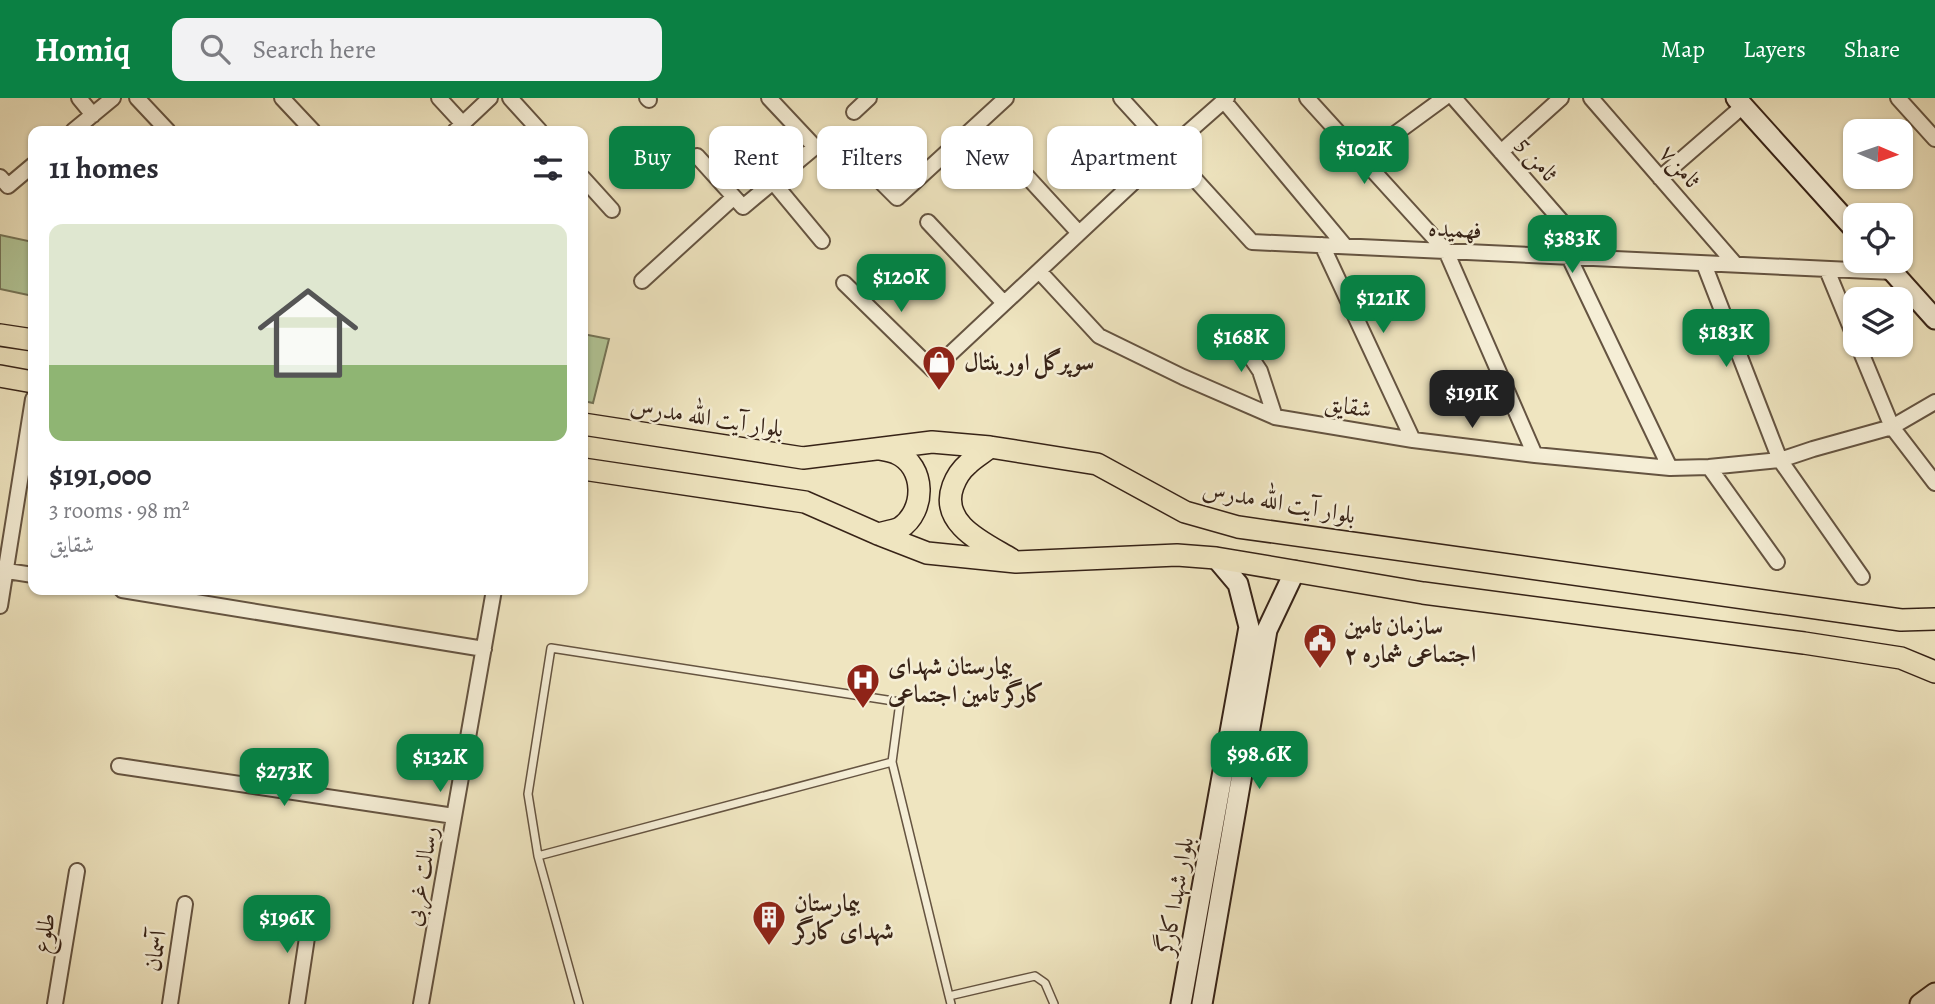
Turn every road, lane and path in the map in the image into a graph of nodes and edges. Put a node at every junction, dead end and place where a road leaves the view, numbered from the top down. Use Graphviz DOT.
graph roads {
  1 [pos="79,98"];
  2 [pos="113,98"];
  3 [pos="137,98"];
  4 [pos="282,98"];
  5 [pos="439,98"];
  6 [pos="489,98"];
  7 [pos="510,98"];
  8 [pos="769,98"];
  9 [pos="869,98"];
  10 [pos="1006,98"];
  11 [pos="1121,98"];
  12 [pos="1307,98"];
  13 [pos="1444,98"];
  14 [pos="1454,98"];
  15 [pos="1561,98"];
  16 [pos="1591,98"];
  17 [pos="1898,98"];
  18 [pos="1226,99"];
  19 [pos="1740,102"];
  20 [pos="854,112"];
  21 [pos="93,115"];
  22 [pos="79,126"];
  23 [pos="163,126"];
  24 [pos="308,126"];
  25 [pos="458,126"];
  26 [pos="460,126"];
  27 [pos="535,126"];
  28 [pos="1146,126"];
  29 [pos="1195,126"];
  30 [pos="1935,139"];
  31 [pos="815,147"];
  32 [pos="1501,152"];
  33 [pos="697,156"];
  34 [pos="803,157"];
  35 [pos="1362,158"];
  36 [pos="28,168"];
  37 [pos="1660,178"];
  38 [pos="4,181"];
  39 [pos="1033,183"];
  40 [pos="588,184"];
  41 [pos="1202,187"];
  42 [pos="765,189"];
  43 [pos="779,189"];
  44 [pos="1126,189"];
  45 [pos="734,197"];
  46 [pos="612,210"];
  47 [pos="1843,217"];
  48 [pos="928,222"];
  49 [pos="1079,233"];
  50 [pos="822,241"];
  51 [pos="1322,245"];
  52 [pos="1345,246"];
  53 [pos="1446,251"];
  54 [pos="1569,257"];
  55 [pos="1704,264"];
  56 [pos="1736,265"];
  57 [pos="1843,269"];
  58 [pos="1827,270"];
  59 [pos="1039,271"];
  60 [pos="1894,273"];
  61 [pos="642,281"];
  62 [pos="844,283"];
  63 [pos="1004,303"];
  64 [pos="1843,309"];
  65 [pos="1934,317"];
  66 [pos="1218,323"];
  67 [pos="2,335"];
  68 [pos="28,339"];
  69 [pos="1863,357"];
  70 [pos="0,376"];
  71 [pos="28,381"];
  72 [pos="1935,402"];
  73 [pos="1275,417"];
  74 [pos="588,425"];
  75 [pos="1892,427"];
  76 [pos="28,428"];
  77 [pos="1413,440"];
  78 [pos="990,447"];
  79 [pos="877,448"];
  80 [pos="1535,455"];
  81 [pos="1780,460"];
  82 [pos="1709,467"];
  83 [pos="1670,468"];
  84 [pos="588,470"];
  85 [pos="1935,483"];
  86 [pos="878,534"];
  87 [pos="1216,558"];
  88 [pos="1016,562"];
  89 [pos="1777,562"];
  90 [pos="3,570"];
  91 [pos="1294,571"];
  92 [pos="28,574"];
  93 [pos="1862,577"];
  94 [pos="153,595"];
  95 [pos="493,595"];
  96 [pos="0,606"];
  97 [pos="1935,620"];
  98 [pos="484,649"];
  99 [pos="1935,672"];
  100 [pos="892,762"];
  101 [pos="119,766"];
  102 [pos="454,816"];
  103 [pos="538,856"];
  104 [pos="78,871"];
  105 [pos="185,904"];
  106 [pos="312,911"];
  107 [pos="1935,993"];
  108 [pos="950,1000"];
  109 [pos="55,1004"];
  110 [pos="170,1004"];
  111 [pos="297,1004"];
  112 [pos="421,1004"];
  113 [pos="579,1004"];
  114 [pos="1054,1004"];
  115 [pos="1181,1004"];
  116 [pos="1202,1004"];
  117 [pos="1920,1004"];
  1 -- 21 [label="street"];
  2 -- 21 [label="street"];
  3 -- 23 [label="street"];
  4 -- 24 [label="street"];
  5 -- 25 [label="street"];
  6 -- 26 [label="street"];
  7 -- 27 [label="street"];
  8 -- 31 [label="street"];
  9 -- 20 [label="street"];
  10 -- 31 [label="street"];
  11 -- 28 [label="street, فهمیده"];
  12 -- 35 [label="street"];
  13 -- 35 [label="street"];
  14 -- 32 [label="street, ثامن 5"];
  15 -- 32 [label="street"];
  16 -- 37 [label="street, ثامن۷"];
  17 -- 30 [label="street"];
  18 -- 29 [label="street"];
  18 -- 52 [label="street"];
  19 -- 37 [label="street"];
  19 -- 47 [label="street"];
  21 -- 22 [label="street"];
  31 -- 34 [label="street"];
  32 -- 54 [label="street, ثامن 5"];
  33 -- 45 [label="street"];
  35 -- 53 [label="street"];
  36 -- 38 [label="street"];
  37 -- 56 [label="street, ثامن۷"];
  39 -- 49 [label="street"];
  40 -- 46 [label="street"];
  41 -- 51 [label="street, فهمیده"];
  42 -- 45 [label="street"];
  43 -- 50 [label="street"];
  44 -- 49 [label="street"];
  45 -- 61 [label="street"];
  48 -- 63 [label="street"];
  49 -- 59 [label="street"];
  51 -- 52 [label="street, فهمیده"];
  51 -- 77 [label="street"];
  52 -- 53 [label="street, فهمیده"];
  53 -- 54 [label="street, فهمیده"];
  53 -- 80 [label="street"];
  54 -- 55 [label="street, فهمیده"];
  54 -- 83 [label="street, ثامن 5"];
  55 -- 56 [label="street, فهمیده"];
  55 -- 81 [label="street"];
  56 -- 58 [label="street, فهمیده"];
  57 -- 58 [label="street, فهمیده"];
  58 -- 64 [label="street"];
  59 -- 63 [label="street"];
  59 -- 73 [label="street, شقایق"];
  60 -- 65 [label="street"];
  62 -- 63 [label="street"];
  66 -- 73 [label="street"];
  67 -- 68 [label="main road"];
  69 -- 75 [label="street"];
  70 -- 71 [label="main road"];
  72 -- 75 [label="street, شقایق"];
  73 -- 77 [label="street, شقایق"];
  74 -- 79 [label="main road, بلوار آیت الله مدرس"];
  75 -- 81 [label="street, شقایق"];
  75 -- 85 [label="street"];
  76 -- 90 [label="street"];
  77 -- 80 [label="street, شقایق"];
  78 -- 79 [label="main road, بلوار آیت الله مدرس"];
  78 -- 88 [label="main road"];
  78 -- 97 [label="main road, بلوار آیت الله مدرس"];
  79 -- 86 [label="main road"];
  80 -- 83 [label="street, شقایق"];
  81 -- 82 [label="street, شقایق"];
  81 -- 93 [label="street"];
  82 -- 83 [label="street, شقایق"];
  82 -- 89 [label="street"];
  84 -- 86 [label="main road"];
  86 -- 88 [label="main road"];
  87 -- 88 [label="main road"];
  87 -- 91 [label="main road"];
  87 -- 115 [label="street, بلوار شهدا کارگر"];
  90 -- 92 [label="street"];
  90 -- 96 [label="street"];
  91 -- 99 [label="main road"];
  91 -- 116 [label="street, بلوار شهدا کارگر"];
  94 -- 98 [label="street"];
  95 -- 98 [label="street, رسالت غربی"];
  98 -- 102 [label="street, رسالت غربی"];
  100 -- 103 [label="lane"];
  100 -- 103 [label="lane"];
  100 -- 108 [label="lane"];
  101 -- 102 [label="street"];
  102 -- 112 [label="street, رسالت غربی"];
  103 -- 113 [label="lane"];
  104 -- 109 [label="street, طلوع"];
  105 -- 110 [label="street, آسمان"];
  106 -- 111 [label="street"];
  107 -- 117 [label="street"];
  108 -- 114 [label="lane"];
}
